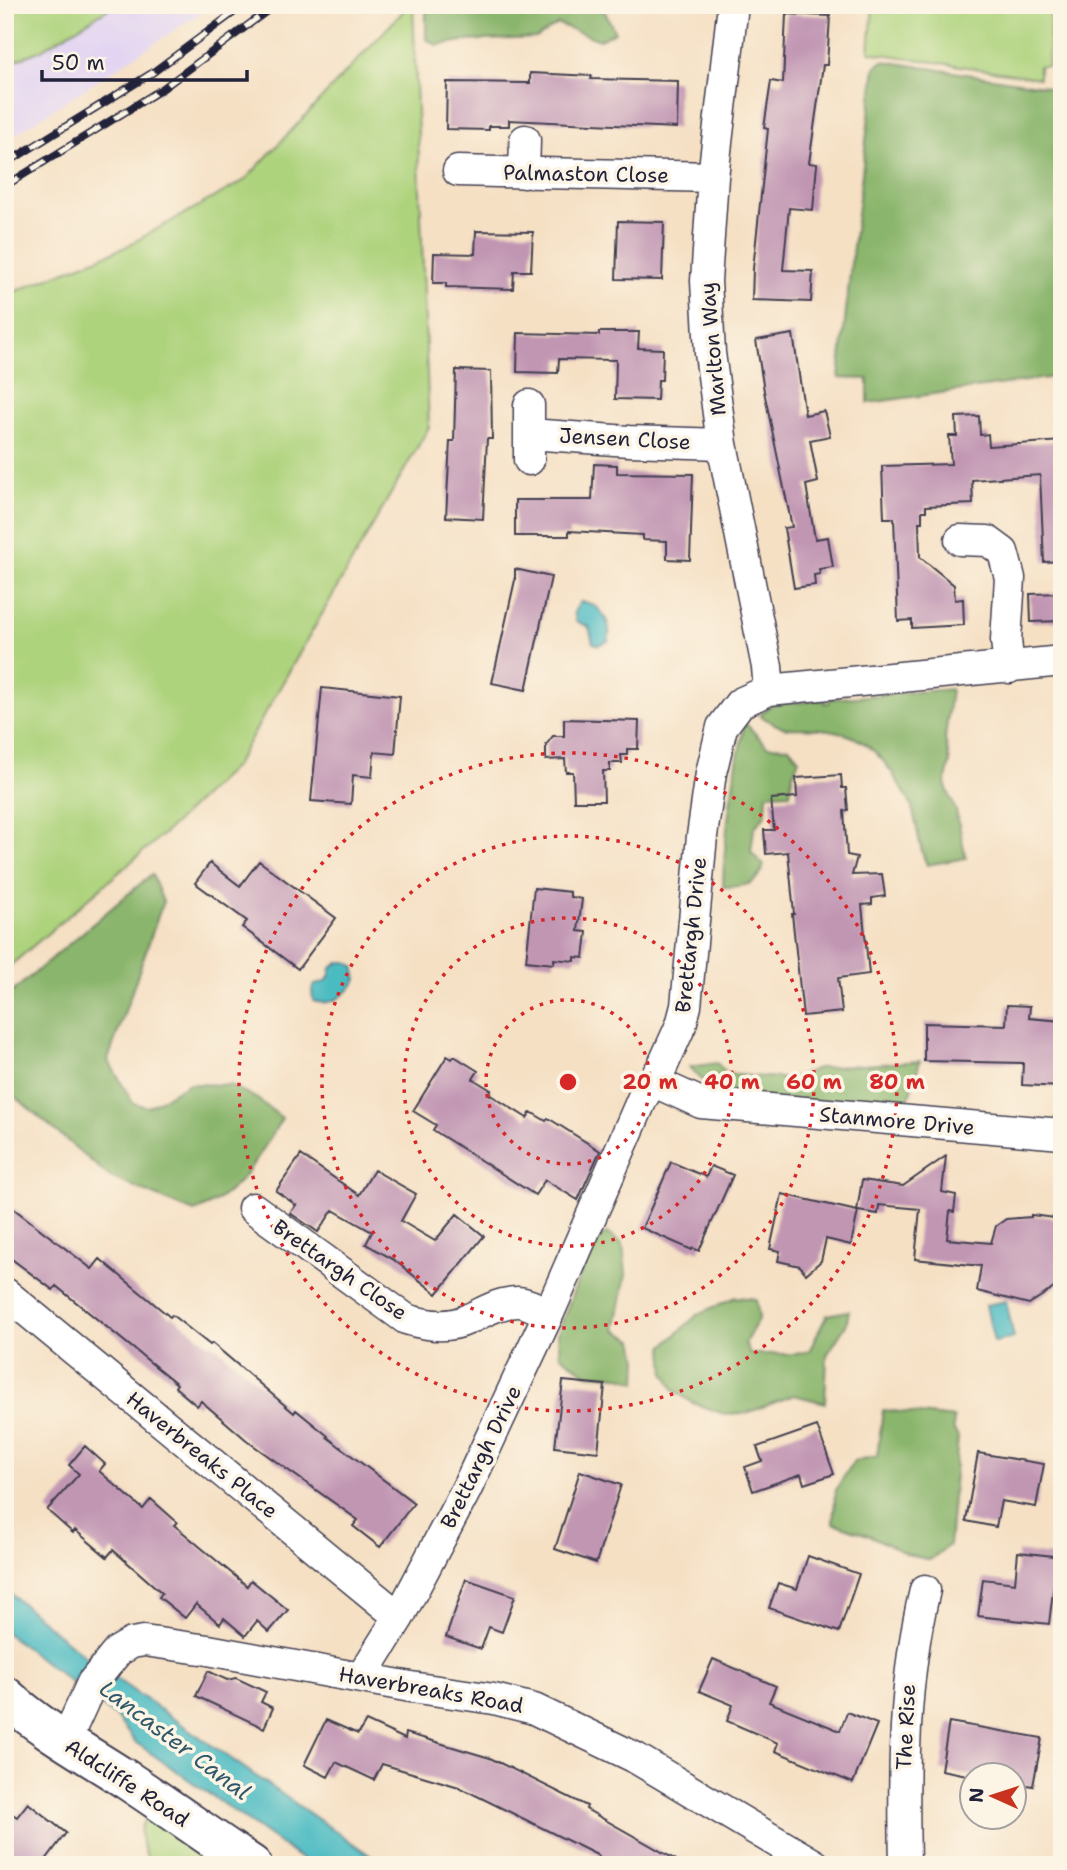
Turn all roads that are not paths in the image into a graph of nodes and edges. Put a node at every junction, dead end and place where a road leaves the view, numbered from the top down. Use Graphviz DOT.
graph roads {
  1 [pos="733,5"];
  2 [pos="525,140"];
  3 [pos="458,171"];
  4 [pos="524,173"];
  5 [pos="713,177"];
  6 [pos="529,433"];
  7 [pos="722,444"];
  8 [pos="960,540"];
  9 [pos="1062,661"];
  10 [pos="1009,668"];
  11 [pos="769,690"];
  12 [pos="652,1081"];
  13 [pos="1062,1135"];
  14 [pos="253,1208"];
  15 [pos="5,1293"];
  16 [pos="549,1313"];
  17 [pos="925,1590"];
  18 [pos="399,1617"];
  19 [pos="361,1678"];
  20 [pos="5,1696"];
  21 [pos="65,1742"];
  22 [pos="252,1865"];
  23 [pos="815,1865"];
  24 [pos="905,1865"];
  1 -- 5 [label="street, Marlton Way"];
  2 -- 4 [label="street"];
  3 -- 4 [label="street, Palmaston Close"];
  4 -- 5 [label="street, Palmaston Close"];
  5 -- 7 [label="street, Marlton Way"];
  6 -- 7 [label="street, Jensen Close"];
  7 -- 11 [label="street, Marlton Way"];
  8 -- 10 [label="street"];
  9 -- 10 [label="street, Brettargh Drive"];
  10 -- 11 [label="street, Brettargh Drive"];
  11 -- 12 [label="street, Brettargh Drive"];
  12 -- 13 [label="street, Stanmore Drive"];
  12 -- 16 [label="street, Brettargh Drive"];
  14 -- 16 [label="street, Brettargh Close"];
  15 -- 18 [label="street, Haverbreaks Place"];
  16 -- 18 [label="street, Brettargh Drive"];
  17 -- 24 [label="street, The Rise"];
  18 -- 19 [label="street, Brettargh Drive"];
  19 -- 21 [label="street, Haverbreaks Road"];
  19 -- 23 [label="street, Haverbreaks Road"];
  20 -- 21 [label="street, Aldcliffe Road"];
  21 -- 22 [label="street, Aldcliffe Road"];
}
